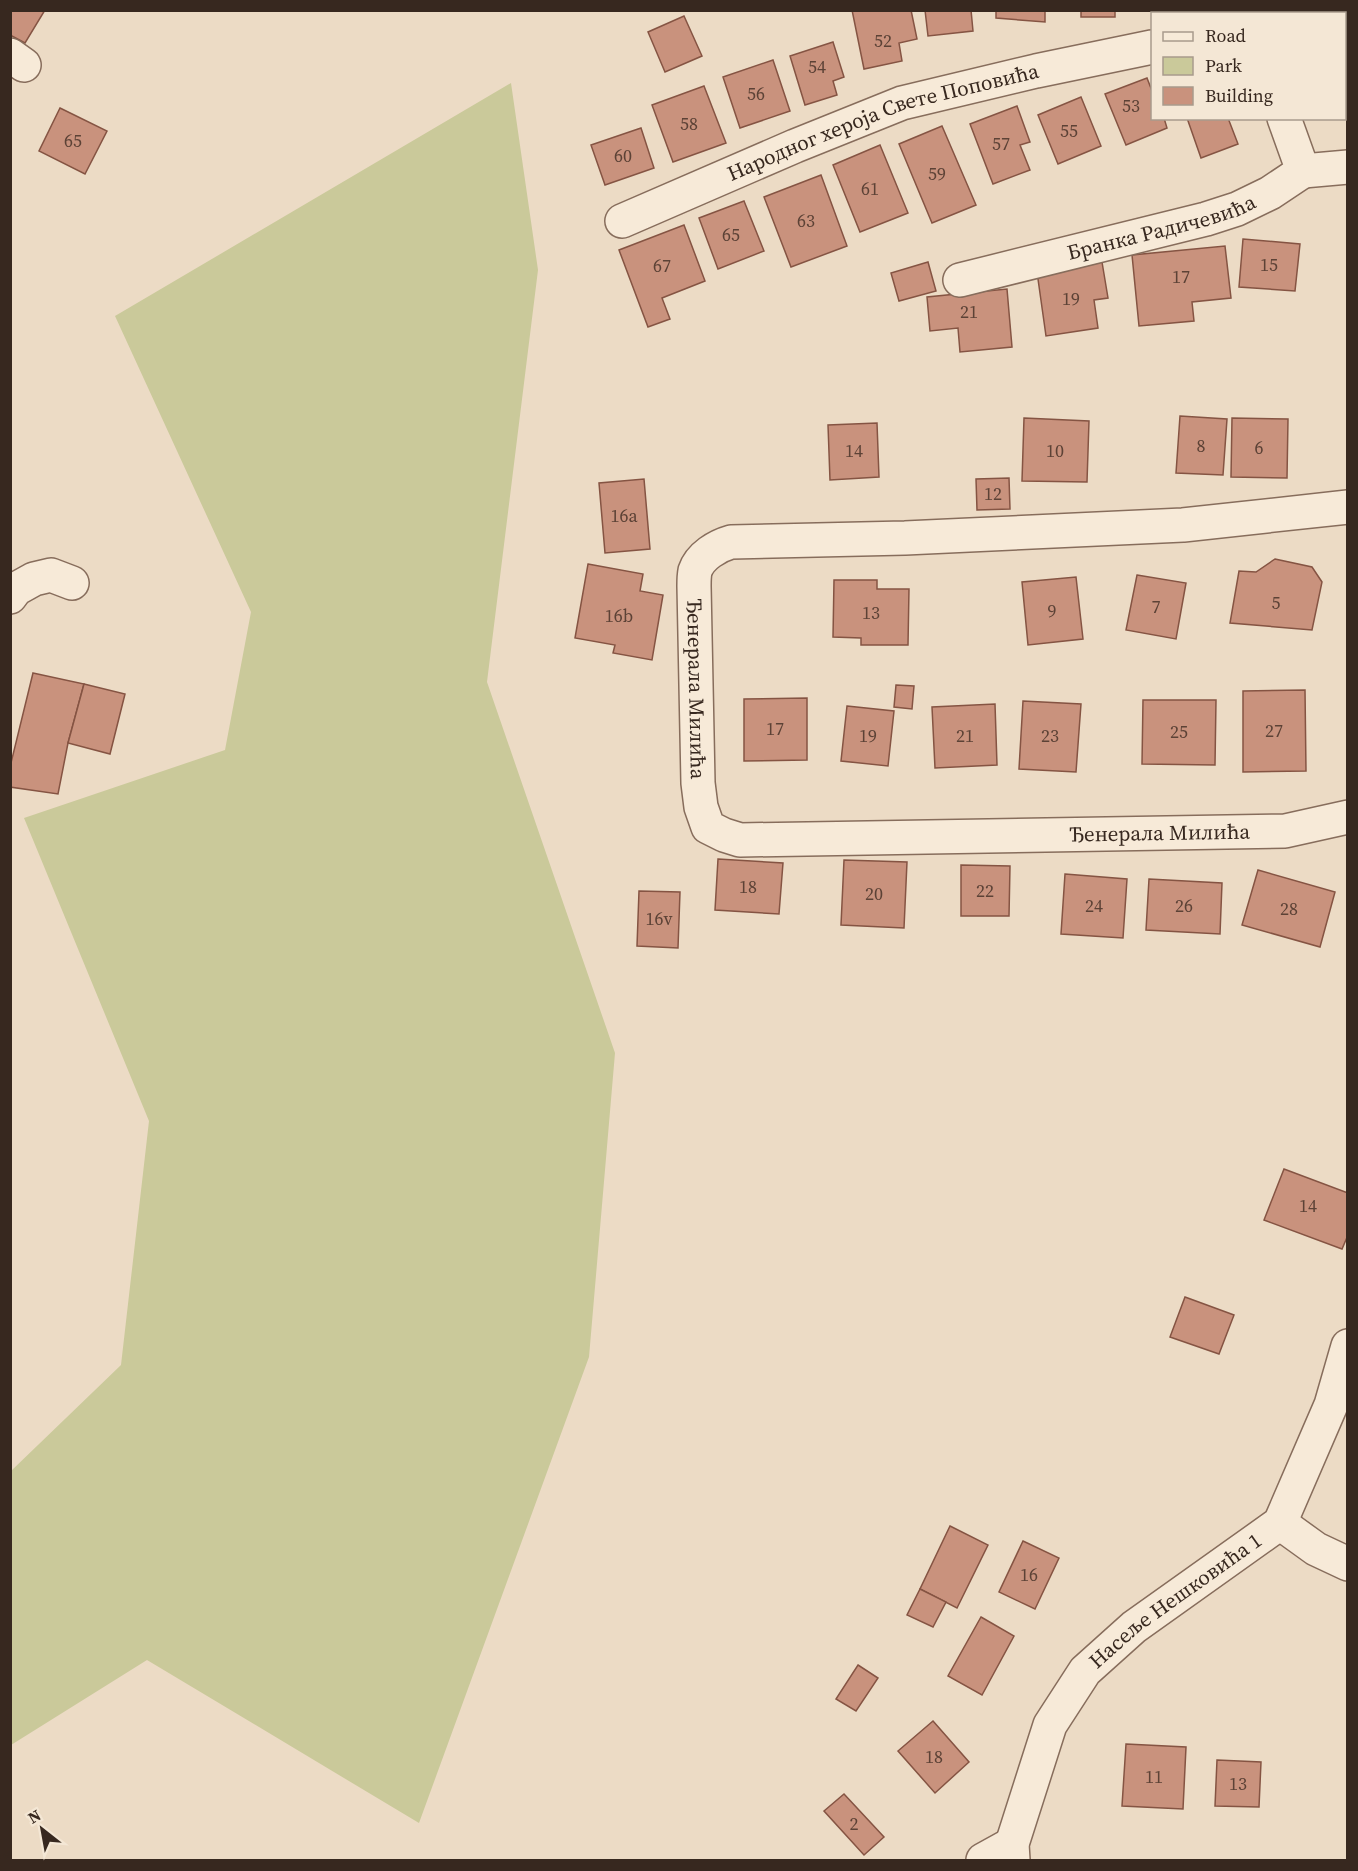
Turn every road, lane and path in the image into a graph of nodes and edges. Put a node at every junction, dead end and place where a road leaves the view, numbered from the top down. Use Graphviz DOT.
graph roads {
  1 [pos="1151,47"];
  2 [pos="1285,120"];
  3 [pos="1347,167"];
  4 [pos="1303,171"];
  5 [pos="622,220"];
  6 [pos="960,280"];
  7 [pos="1347,507"];
  8 [pos="72,583"];
  9 [pos="10,597"];
  10 [pos="1347,817"];
  11 [pos="1346,1352"];
  12 [pos="1280,1523"];
  13 [pos="1347,1564"];
  14 [pos="1012,1852"];
  15 [pos="983,1860"];
  1 -- 5 [label="street, Народног хероја Свете Поповића"];
  2 -- 4 [label="street"];
  3 -- 4 [label="street"];
  4 -- 6 [label="street, Бранка Радичевића"];
  7 -- 10 [label="street, Ђенерала Милића"];
  8 -- 9 [label="street"];
  11 -- 12 [label="street, Насеље Нешковића 1"];
  12 -- 13 [label="street"];
  12 -- 14 [label="street, Насеље Нешковића 1"];
  14 -- 15 [label="street"];
}
